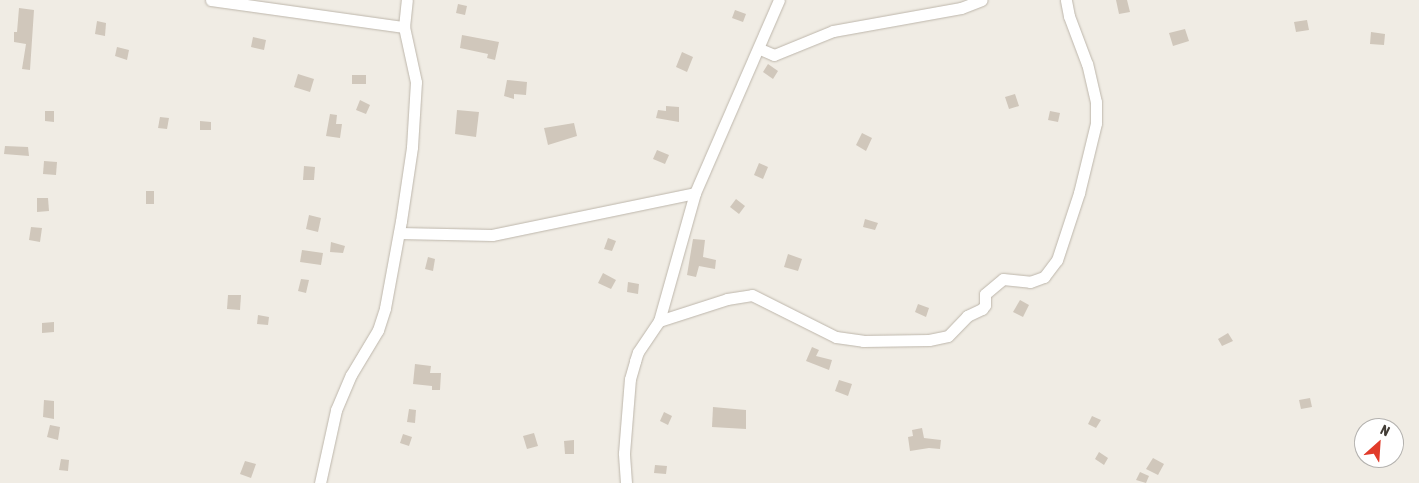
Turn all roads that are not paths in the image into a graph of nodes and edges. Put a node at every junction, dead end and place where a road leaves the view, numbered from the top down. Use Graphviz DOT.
graph roads {
  1 [pos="211,0"];
  2 [pos="407,0"];
  3 [pos="779,0"];
  4 [pos="982,0"];
  5 [pos="1066,0"];
  6 [pos="404,27"];
  7 [pos="760,48"];
  8 [pos="695,193"];
  9 [pos="399,233"];
  10 [pos="659,321"];
  11 [pos="320,483"];
  12 [pos="626,483"];
  1 -- 6 [label="street"];
  2 -- 6 [label="street"];
  3 -- 7 [label="street"];
  4 -- 7 [label="street"];
  5 -- 10 [label="street"];
  6 -- 9 [label="street"];
  7 -- 8 [label="street"];
  8 -- 9 [label="street"];
  8 -- 10 [label="street"];
  9 -- 11 [label="street"];
  10 -- 12 [label="street"];
}
